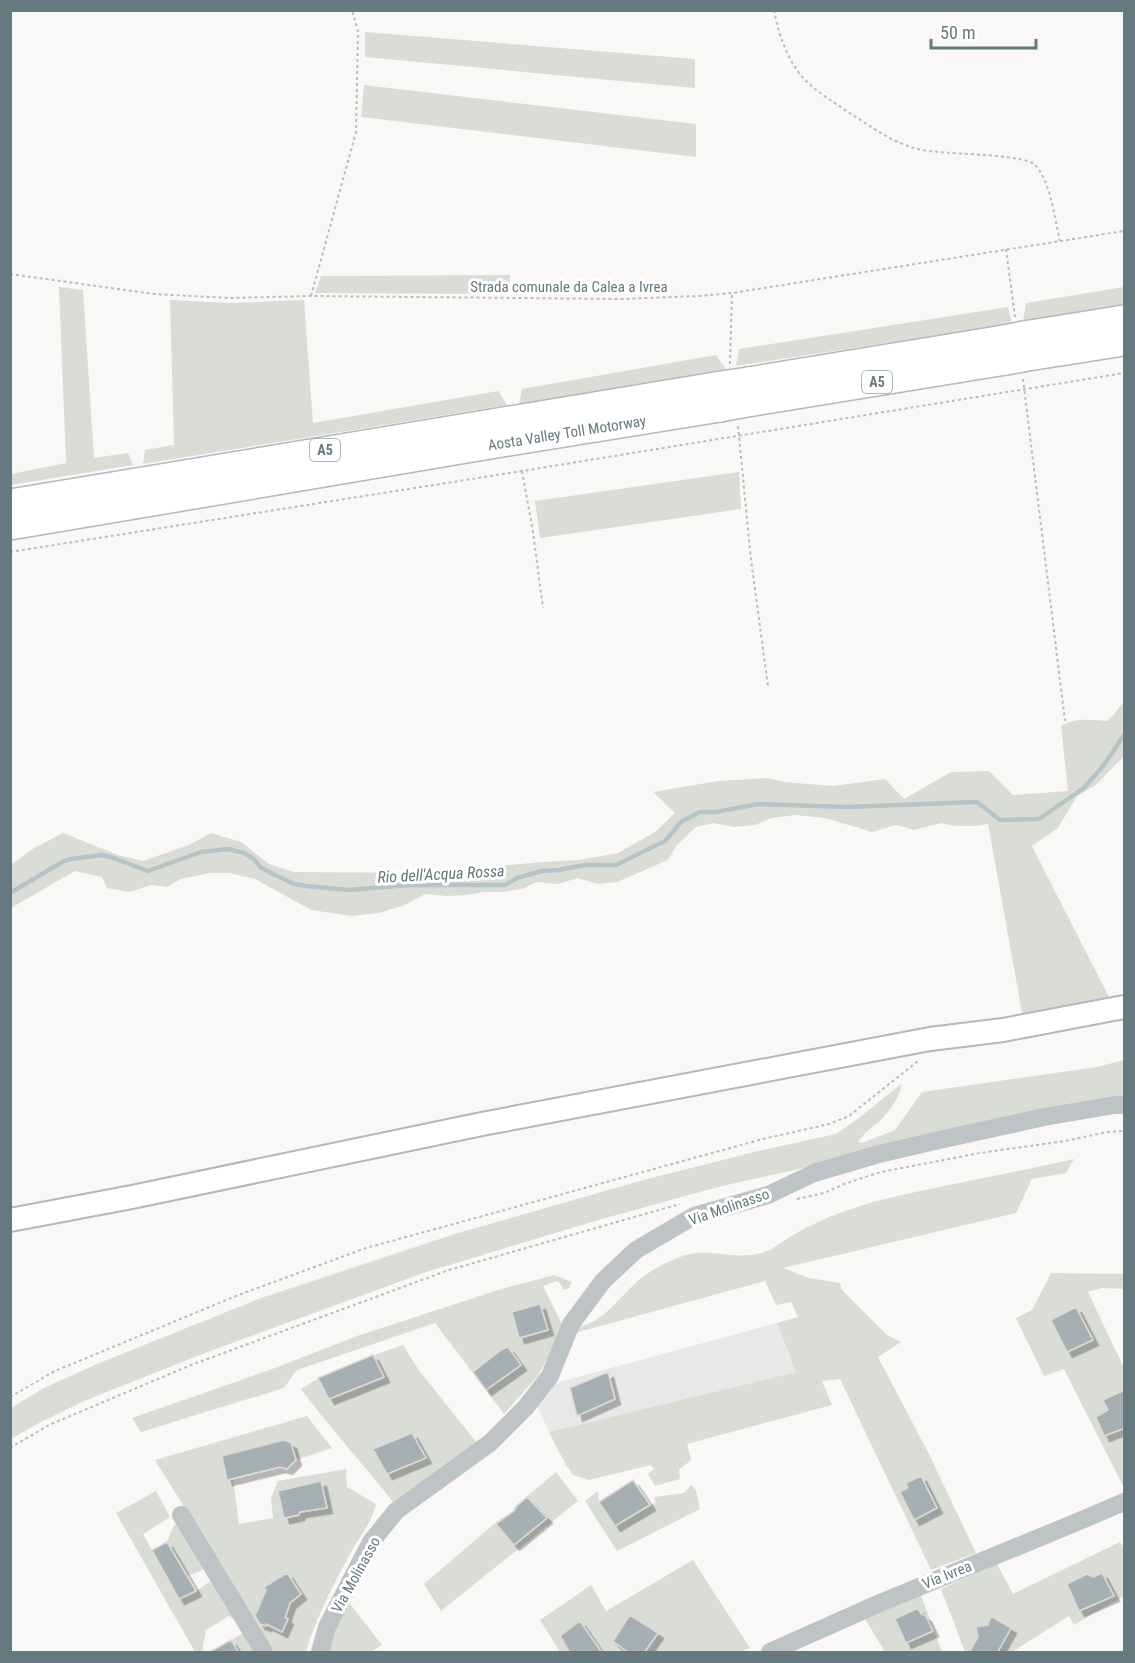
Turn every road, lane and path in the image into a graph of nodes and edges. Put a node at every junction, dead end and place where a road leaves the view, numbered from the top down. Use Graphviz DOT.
graph roads {
  1 [pos="352,10"];
  2 [pos="774,10"];
  3 [pos="1125,231"];
  4 [pos="1060,240"];
  5 [pos="10,274"];
  6 [pos="732,293"];
  7 [pos="311,296"];
  8 [pos="1125,319"];
  9 [pos="1125,342"];
  10 [pos="1016,348"];
  11 [pos="1125,373"];
  12 [pos="724,385"];
  13 [pos="1025,390"];
  14 [pos="739,435"];
  15 [pos="522,471"];
  16 [pos="139,493"];
  17 [pos="10,503"];
  18 [pos="10,526"];
  19 [pos="10,552"];
  20 [pos="543,608"];
  21 [pos="768,686"];
  22 [pos="1065,721"];
  23 [pos="1125,1007"];
  24 [pos="930,1039"];
  25 [pos="1125,1105"];
  26 [pos="1125,1131"];
  27 [pos="768,1195"];
  28 [pos="686,1203"];
  29 [pos="10,1220"];
  30 [pos="10,1397"];
  31 [pos="10,1449"];
  32 [pos="1125,1502"];
  33 [pos="181,1515"];
  34 [pos="264,1653"];
  35 [pos="320,1653"];
  36 [pos="770,1653"];
  1 -- 7 [label="path"];
  2 -- 4 [label="path"];
  3 -- 4 [label="path, Strada comunale da Calea a Ivrea"];
  4 -- 6 [label="path, Strada comunale da Calea a Ivrea"];
  5 -- 7 [label="path, Strada comunale da Calea a Ivrea"];
  6 -- 7 [label="path, Strada comunale da Calea a Ivrea"];
  6 -- 12 [label="path"];
  8 -- 10 [label="highway, Aosta Valley Toll Motorway / A5"];
  9 -- 10 [label="highway, Aosta Valley Toll Motorway / A5"];
  10 -- 12 [label="highway, Aosta Valley Toll Motorway / A5, bridge"];
  11 -- 13 [label="path"];
  12 -- 16 [label="highway, Aosta Valley Toll Motorway / A5"];
  13 -- 14 [label="path"];
  13 -- 22 [label="path"];
  14 -- 15 [label="path"];
  14 -- 21 [label="path"];
  15 -- 19 [label="path"];
  15 -- 20 [label="path"];
  16 -- 17 [label="highway, Aosta Valley Toll Motorway / A5"];
  16 -- 18 [label="highway, Aosta Valley Toll Motorway / A5"];
  23 -- 24 [label="main road"];
  24 -- 29 [label="main road"];
  24 -- 30 [label="path"];
  25 -- 27 [label="street, Via Molinasso"];
  26 -- 27 [label="path"];
  27 -- 35 [label="street, Via Molinasso"];
  28 -- 31 [label="path"];
  32 -- 36 [label="street, Via Ivrea"];
  33 -- 34 [label="street"];
}
